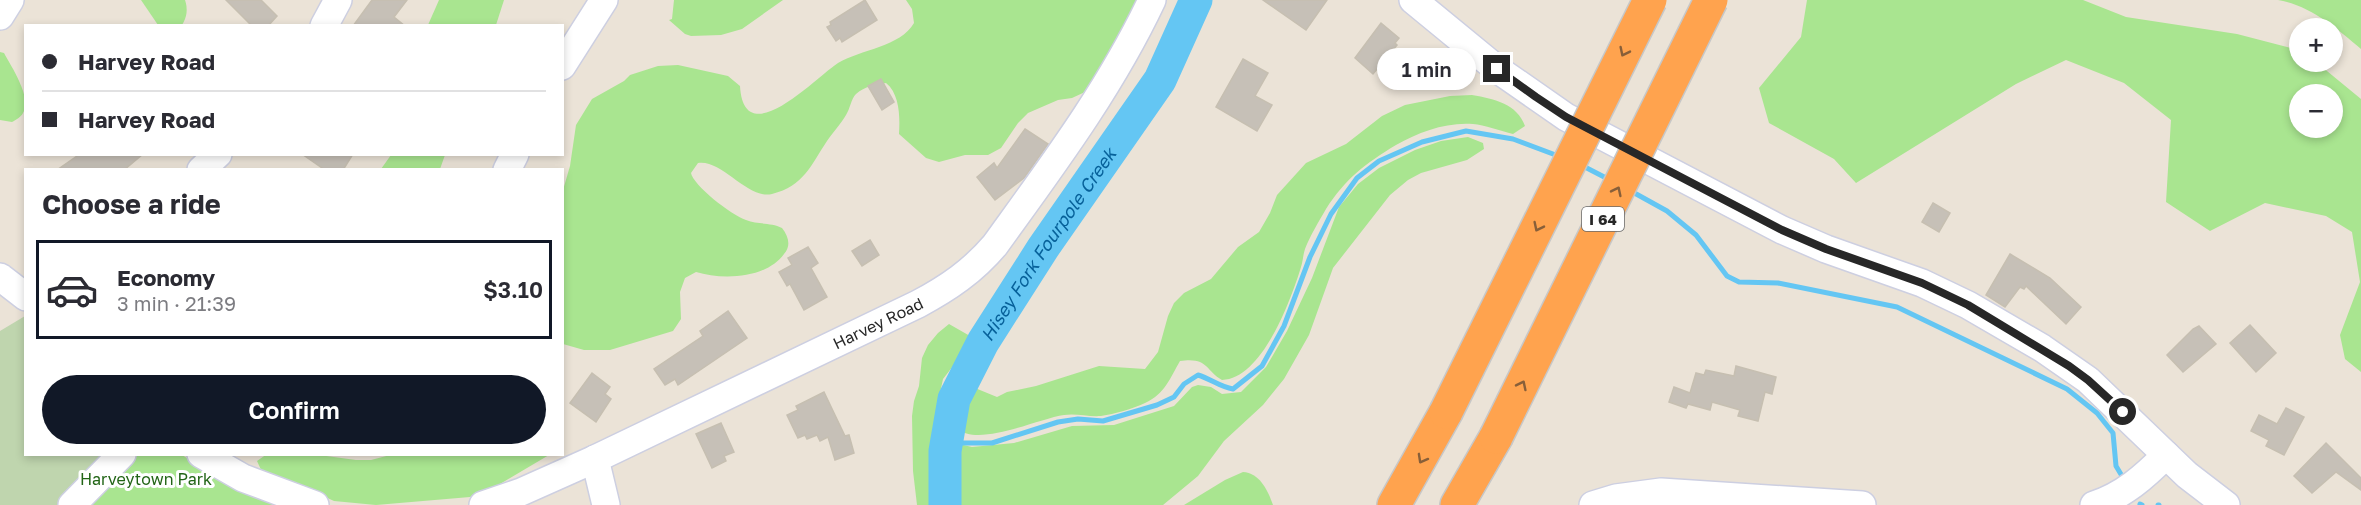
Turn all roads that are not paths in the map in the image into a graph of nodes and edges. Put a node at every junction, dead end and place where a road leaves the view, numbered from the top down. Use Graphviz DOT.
graph roads {
  1 [pos="10,0"];
  2 [pos="338,0"];
  3 [pos="604,0"];
  4 [pos="1152,0"];
  5 [pos="1413,0"];
  6 [pos="1650,0"];
  7 [pos="1711,0"];
  8 [pos="0,16"];
  9 [pos="325,24"];
  10 [pos="564,63"];
  11 [pos="216,156"];
  12 [pos="203,168"];
  13 [pos="0,277"];
  14 [pos="24,295"];
  15 [pos="2166,455"];
  16 [pos="120,456"];
  17 [pos="204,456"];
  18 [pos="595,459"];
  19 [pos="72,505"];
  20 [pos="315,505"];
  21 [pos="483,505"];
  22 [pos="606,505"];
  23 [pos="1394,505"];
  24 [pos="1457,505"];
  25 [pos="1593,505"];
  26 [pos="1863,505"];
  27 [pos="2094,505"];
  28 [pos="2226,505"];
  1 -- 8 [label="street"];
  2 -- 9 [label="street"];
  3 -- 10 [label="street"];
  4 -- 18 [label="street, Harvey Road"];
  5 -- 15 [label="street"];
  6 -- 23 [label="highway, one-way, bridge"];
  24 -- 7 [label="highway, I 64, one-way, bridge"];
  11 -- 12 [label="street"];
  13 -- 14 [label="street"];
  15 -- 27 [label="street"];
  15 -- 28 [label="street"];
  16 -- 19 [label="street"];
  17 -- 20 [label="street"];
  18 -- 21 [label="street, Harvey Road"];
  18 -- 22 [label="street"];
  25 -- 26 [label="street"];
}
